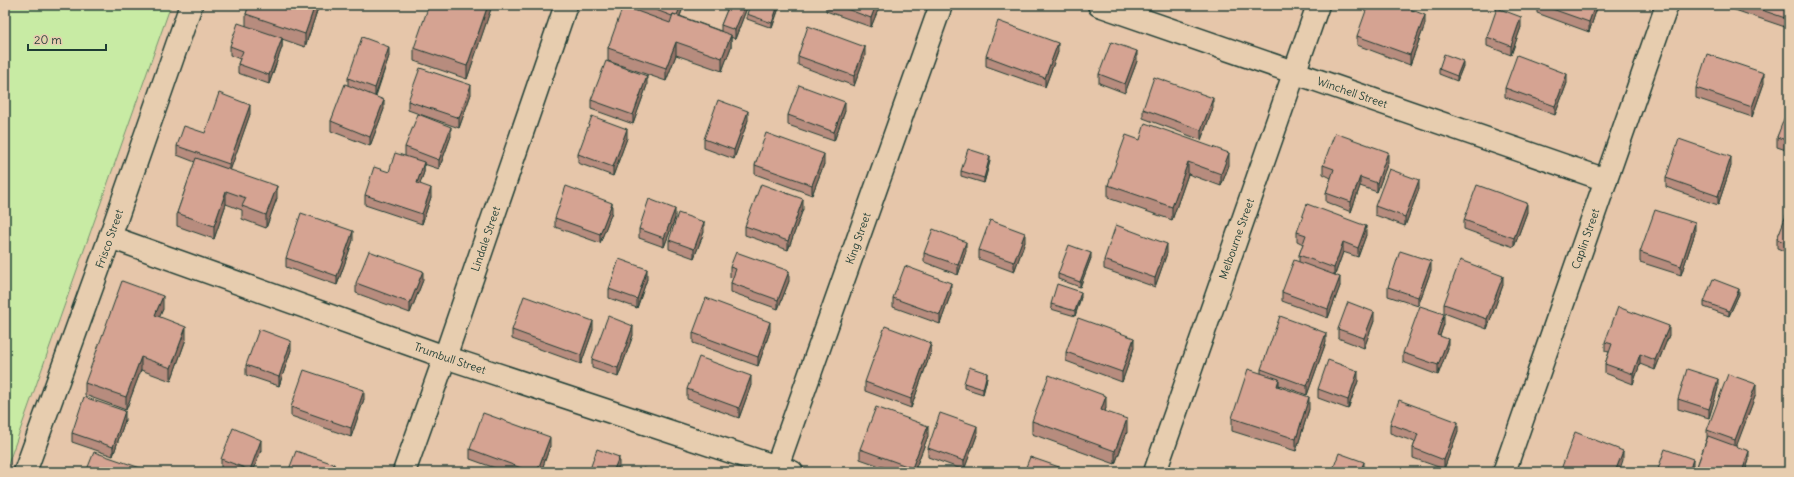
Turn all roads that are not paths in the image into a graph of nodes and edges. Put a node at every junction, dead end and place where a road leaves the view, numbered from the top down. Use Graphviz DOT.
graph roads {
  1 [pos="190,5"];
  2 [pos="566,5"];
  3 [pos="941,5"];
  4 [pos="1099,5"];
  5 [pos="1318,5"];
  6 [pos="1667,5"];
  7 [pos="1295,72"];
  8 [pos="1606,180"];
  9 [pos="110,237"];
  10 [pos="445,357"];
  11 [pos="781,470"];
  12 [pos="25,472"];
  13 [pos="404,472"];
  14 [pos="1155,472"];
  15 [pos="1504,472"];
  1 -- 9 [label="street, Frisco Street"];
  2 -- 10 [label="street, Lindale Street"];
  3 -- 11 [label="street, King Street"];
  4 -- 7 [label="street, Winchell Street"];
  5 -- 7 [label="street, Melbourne Street"];
  6 -- 8 [label="street, Caplin Street"];
  7 -- 8 [label="street, Winchell Street"];
  7 -- 14 [label="street, Melbourne Street"];
  8 -- 15 [label="street, Caplin Street"];
  9 -- 10 [label="street, Trumbull Street"];
  9 -- 12 [label="street, Frisco Street"];
  10 -- 11 [label="street, Trumbull Street"];
  10 -- 13 [label="street, Lindale Street"];
}
